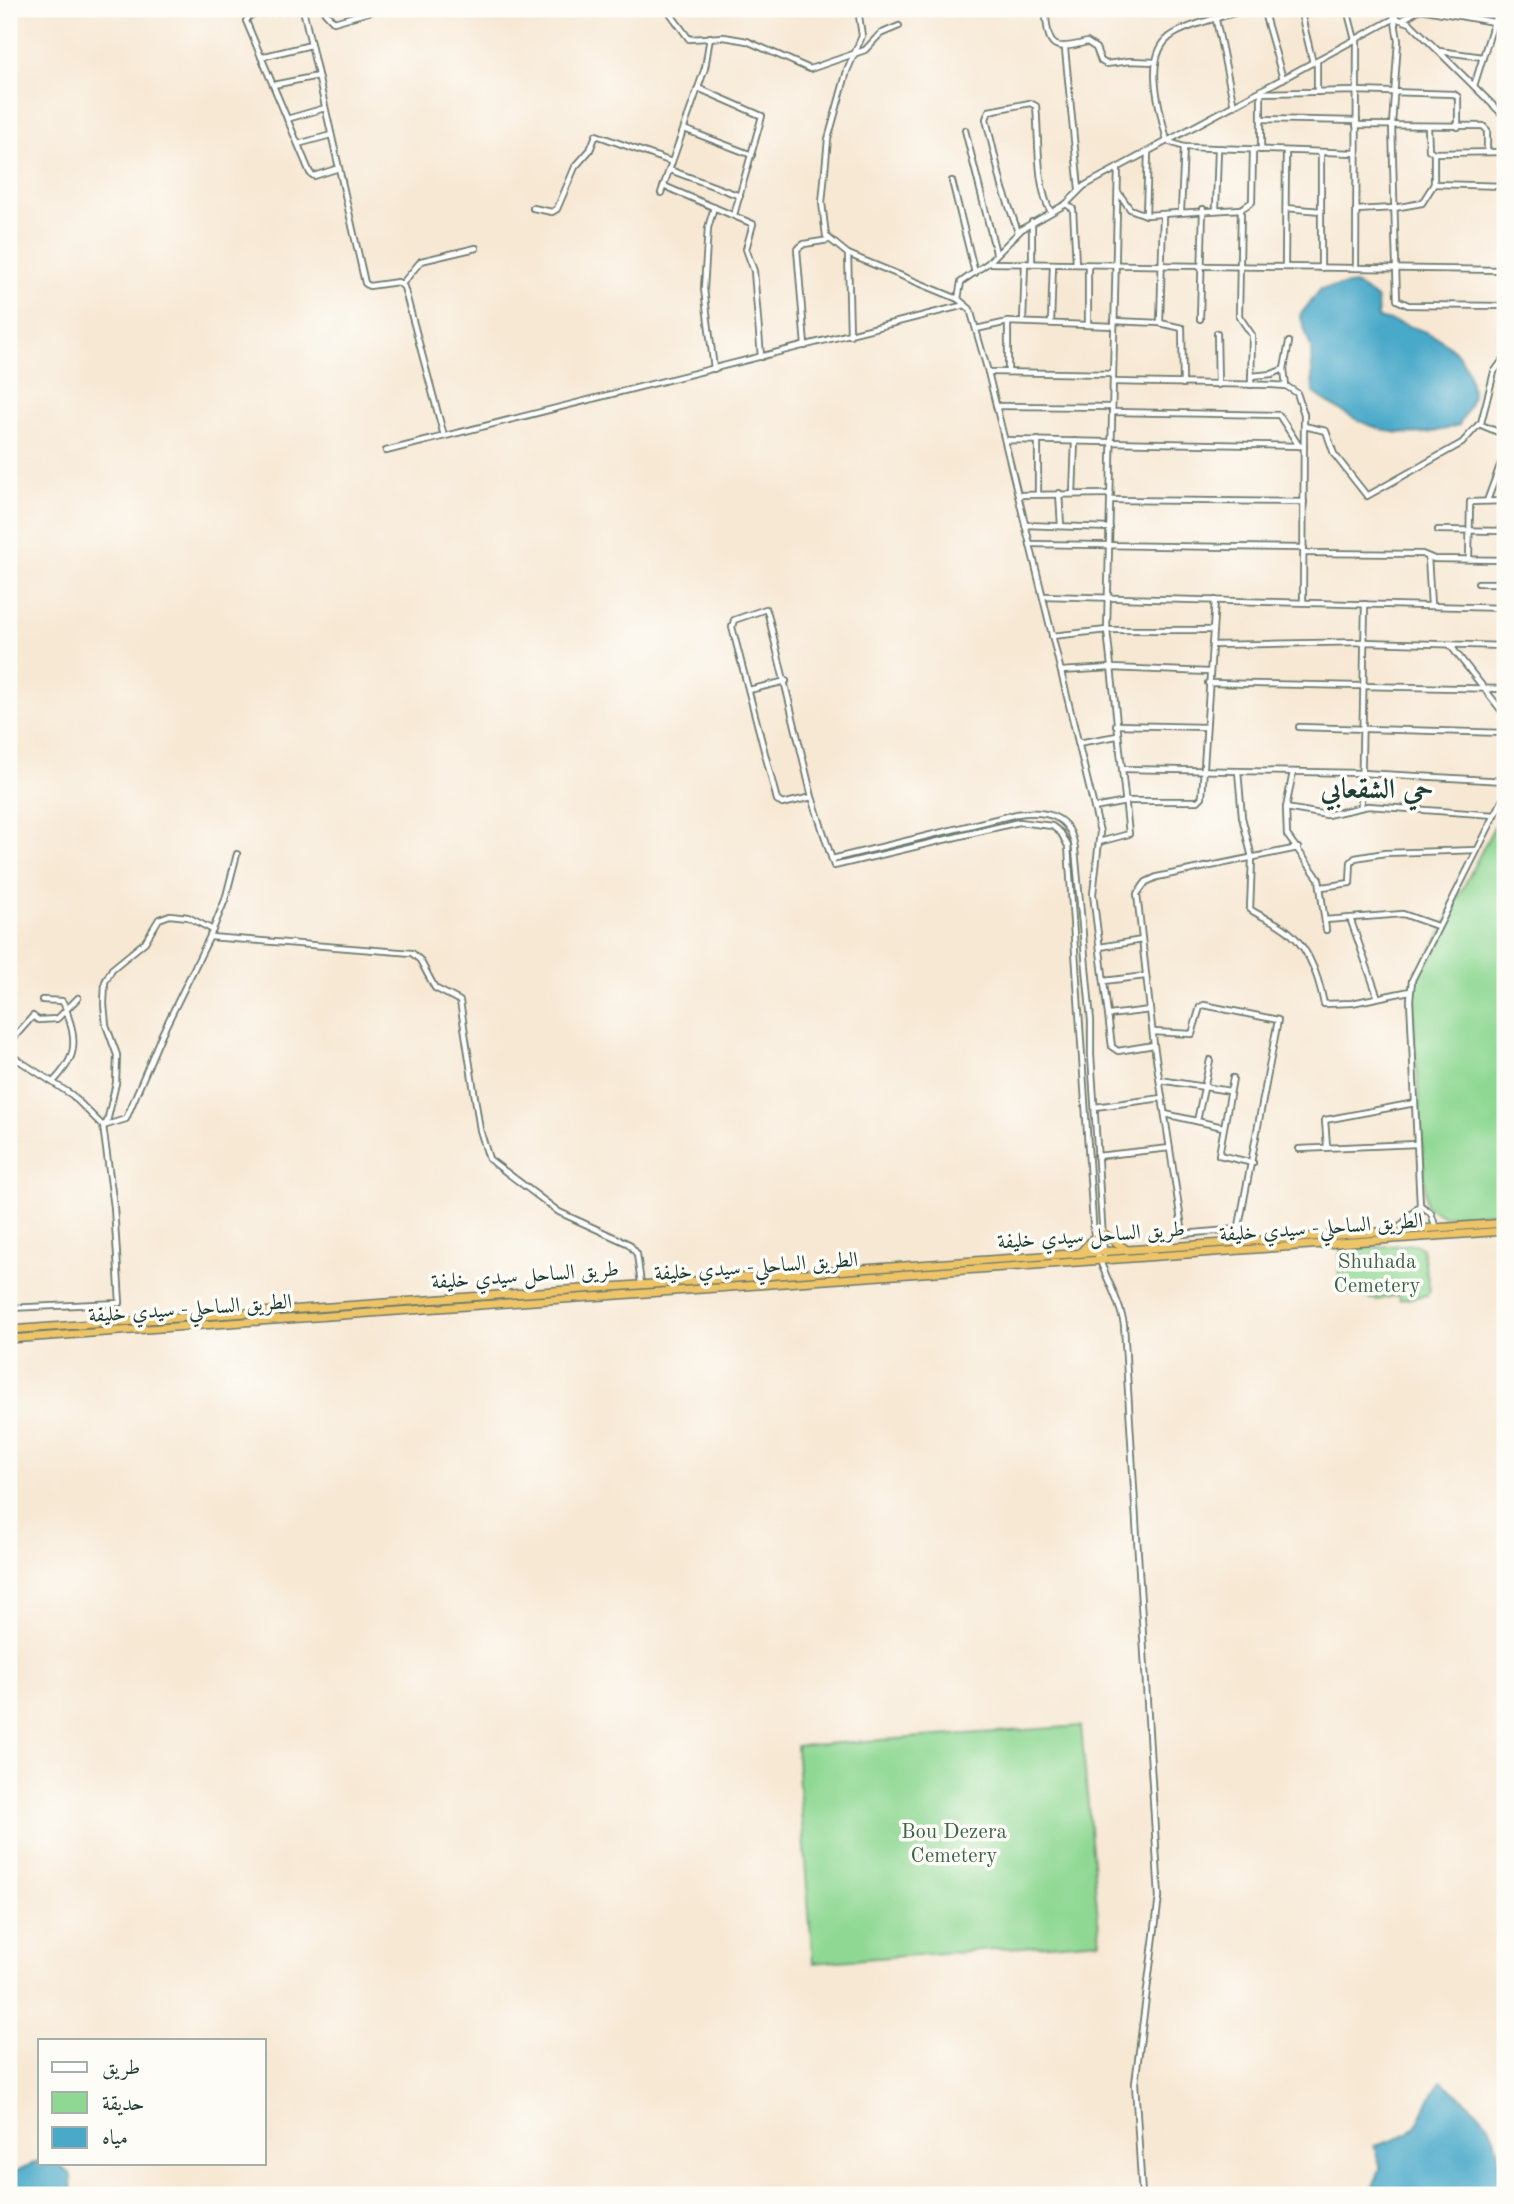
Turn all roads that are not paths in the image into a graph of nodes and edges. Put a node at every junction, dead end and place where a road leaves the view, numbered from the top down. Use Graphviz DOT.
graph roads {
  1 [pos="301,9"];
  2 [pos="322,9"];
  3 [pos="379,9"];
  4 [pos="667,9"];
  5 [pos="858,9"];
  6 [pos="1045,9"];
  7 [pos="1247,9"];
  8 [pos="1263,9"];
  9 [pos="1300,9"];
  10 [pos="1347,9"];
  11 [pos="1393,9"];
  12 [pos="1498,9"];
  13 [pos="1395,18"];
  14 [pos="1404,19"];
  15 [pos="1216,20"];
  16 [pos="1494,22"];
  17 [pos="1505,24"];
  18 [pos="899,26"];
  19 [pos="709,37"];
  20 [pos="1356,39"];
  21 [pos="311,45"];
  22 [pos="1065,48"];
  23 [pos="1437,50"];
  24 [pos="854,54"];
  25 [pos="261,57"];
  26 [pos="1483,57"];
  27 [pos="1315,61"];
  28 [pos="1156,62"];
  29 [pos="318,76"];
  30 [pos="1283,79"];
  31 [pos="273,85"];
  32 [pos="1474,86"];
  33 [pos="698,88"];
  34 [pos="1357,91"];
  35 [pos="1261,92"];
  36 [pos="1317,92"];
  37 [pos="1393,93"];
  38 [pos="1234,106"];
  39 [pos="1505,107"];
  40 [pos="325,108"];
  41 [pos="1504,115"];
  42 [pos="287,119"];
  43 [pos="1262,119"];
  44 [pos="1356,123"];
  45 [pos="1392,125"];
  46 [pos="1428,127"];
  47 [pos="1458,127"];
  48 [pos="684,129"];
  49 [pos="965,130"];
  50 [pos="331,135"];
  51 [pos="1167,141"];
  52 [pos="298,144"];
  53 [pos="1184,147"];
  54 [pos="1218,149"];
  55 [pos="1253,150"];
  56 [pos="1261,150"];
  57 [pos="1148,152"];
  58 [pos="1286,152"];
  59 [pos="1321,152"];
  60 [pos="1487,152"];
  61 [pos="1505,152"];
  62 [pos="1355,153"];
  63 [pos="1434,153"];
  64 [pos="752,155"];
  65 [pos="673,162"];
  66 [pos="1118,167"];
  67 [pos="339,168"];
  68 [pos="670,170"];
  69 [pos="952,181"];
  70 [pos="1434,184"];
  71 [pos="664,186"];
  72 [pos="1505,186"];
  73 [pos="1079,190"];
  74 [pos="1118,191"];
  75 [pos="661,193"];
  76 [pos="740,196"];
  77 [pos="1066,204"];
  78 [pos="714,207"];
  79 [pos="533,208"];
  80 [pos="1286,208"];
  81 [pos="1394,208"];
  82 [pos="1203,209"];
  83 [pos="1216,209"];
  84 [pos="1241,209"];
  85 [pos="723,210"];
  86 [pos="1356,210"];
  87 [pos="1181,211"];
  88 [pos="1321,211"];
  89 [pos="1051,212"];
  90 [pos="734,215"];
  91 [pos="1146,215"];
  92 [pos="713,216"];
  93 [pos="1163,216"];
  94 [pos="1032,222"];
  95 [pos="1018,232"];
  96 [pos="829,240"];
  97 [pos="476,248"];
  98 [pos="996,253"];
  99 [pos="848,254"];
  100 [pos="988,263"];
  101 [pos="1025,263"];
  102 [pos="1032,264"];
  103 [pos="1053,264"];
  104 [pos="1076,264"];
  105 [pos="1088,265"];
  106 [pos="1162,266"];
  107 [pos="1117,267"];
  108 [pos="1201,267"];
  109 [pos="1241,267"];
  110 [pos="1285,267"];
  111 [pos="1321,268"];
  112 [pos="1356,268"];
  113 [pos="1395,269"];
  114 [pos="1505,270"];
  115 [pos="975,274"];
  116 [pos="402,284"];
  117 [pos="958,299"];
  118 [pos="966,305"];
  119 [pos="1505,306"];
  120 [pos="1200,319"];
  121 [pos="1008,322"];
  122 [pos="1023,322"];
  123 [pos="1051,323"];
  124 [pos="1114,323"];
  125 [pos="1160,323"];
  126 [pos="1088,325"];
  127 [pos="976,329"];
  128 [pos="1217,333"];
  129 [pos="850,335"];
  130 [pos="1289,342"];
  131 [pos="805,346"];
  132 [pos="761,357"];
  133 [pos="1505,357"];
  134 [pos="714,369"];
  135 [pos="1284,369"];
  136 [pos="988,372"];
  137 [pos="1008,372"];
  138 [pos="1113,374"];
  139 [pos="1251,376"];
  140 [pos="1113,382"];
  141 [pos="1183,384"];
  142 [pos="1218,385"];
  143 [pos="1251,385"];
  144 [pos="1286,386"];
  145 [pos="996,406"];
  146 [pos="1112,409"];
  147 [pos="1481,424"];
  148 [pos="1304,426"];
  149 [pos="1505,435"];
  150 [pos="444,436"];
  151 [pos="1005,440"];
  152 [pos="1038,440"];
  153 [pos="1111,440"];
  154 [pos="1075,441"];
  155 [pos="1301,446"];
  156 [pos="386,451"];
  157 [pos="1505,452"];
  158 [pos="1502,470"];
  159 [pos="1038,494"];
  160 [pos="1059,494"];
  161 [pos="1073,494"];
  162 [pos="1018,495"];
  163 [pos="1112,497"];
  164 [pos="1487,501"];
  165 [pos="1505,501"];
  166 [pos="1304,502"];
  167 [pos="1025,525"];
  168 [pos="1061,526"];
  169 [pos="1111,528"];
  170 [pos="1438,530"];
  171 [pos="1469,530"];
  172 [pos="1505,531"];
  173 [pos="1030,544"];
  174 [pos="1110,547"];
  175 [pos="1304,550"];
  176 [pos="1428,557"];
  177 [pos="1469,558"];
  178 [pos="1505,560"];
  179 [pos="1478,583"];
  180 [pos="1505,583"];
  181 [pos="1043,596"];
  182 [pos="1107,599"];
  183 [pos="1215,600"];
  184 [pos="1303,602"];
  185 [pos="1365,604"];
  186 [pos="1431,606"];
  187 [pos="1505,608"];
  188 [pos="1107,630"];
  189 [pos="1213,630"];
  190 [pos="1052,636"];
  191 [pos="1364,642"];
  192 [pos="1212,645"];
  193 [pos="1450,645"];
  194 [pos="1505,646"];
  195 [pos="1111,668"];
  196 [pos="1061,671"];
  197 [pos="1209,671"];
  198 [pos="786,681"];
  199 [pos="1208,683"];
  200 [pos="1364,686"];
  201 [pos="1485,689"];
  202 [pos="1505,689"];
  203 [pos="750,690"];
  204 [pos="1505,715"];
  205 [pos="1116,725"];
  206 [pos="1206,727"];
  207 [pos="1298,727"];
  208 [pos="1363,728"];
  209 [pos="1505,733"];
  210 [pos="1117,736"];
  211 [pos="1078,743"];
  212 [pos="1122,769"];
  213 [pos="1204,770"];
  214 [pos="1238,771"];
  215 [pos="1293,772"];
  216 [pos="1363,773"];
  217 [pos="1505,781"];
  218 [pos="1505,794"];
  219 [pos="812,797"];
  220 [pos="1126,801"];
  221 [pos="1362,806"];
  222 [pos="1094,808"];
  223 [pos="1286,808"];
  224 [pos="1017,814"];
  225 [pos="1495,815"];
  226 [pos="1019,822"];
  227 [pos="1099,842"];
  228 [pos="1298,848"];
  229 [pos="1477,849"];
  230 [pos="237,854"];
  231 [pos="1252,858"];
  232 [pos="832,859"];
  233 [pos="1322,887"];
  234 [pos="1350,918"];
  235 [pos="1325,920"];
  236 [pos="1437,926"];
  237 [pos="213,930"];
  238 [pos="1325,930"];
  239 [pos="210,937"];
  240 [pos="1142,940"];
  241 [pos="1100,947"];
  242 [pos="1145,976"];
  243 [pos="1104,981"];
  244 [pos="1087,988"];
  245 [pos="1079,989"];
  246 [pos="1410,990"];
  247 [pos="1377,995"];
  248 [pos="78,998"];
  249 [pos="42,1000"];
  250 [pos="1150,1010"];
  251 [pos="66,1011"];
  252 [pos="1109,1015"];
  253 [pos="1153,1032"];
  254 [pos="1082,1041"];
  255 [pos="1091,1042"];
  256 [pos="9,1043"];
  257 [pos="1154,1045"];
  258 [pos="9,1054"];
  259 [pos="1210,1059"];
  260 [pos="1233,1078"];
  261 [pos="1160,1080"];
  262 [pos="53,1082"];
  263 [pos="1204,1087"];
  264 [pos="1230,1091"];
  265 [pos="1162,1098"];
  266 [pos="1415,1103"];
  267 [pos="1095,1107"];
  268 [pos="1165,1114"];
  269 [pos="1197,1121"];
  270 [pos="103,1126"];
  271 [pos="1223,1127"];
  272 [pos="1417,1144"];
  273 [pos="1327,1147"];
  274 [pos="1170,1148"];
  275 [pos="1299,1149"];
  276 [pos="1097,1156"];
  277 [pos="1253,1163"];
  278 [pos="1420,1205"];
  279 [pos="1505,1223"];
  280 [pos="1436,1228"];
  281 [pos="1240,1229"];
  282 [pos="1396,1231"];
  283 [pos="1505,1231"];
  284 [pos="1103,1233"];
  285 [pos="1183,1234"];
  286 [pos="1094,1238"];
  287 [pos="1236,1242"];
  288 [pos="1184,1246"];
  289 [pos="1128,1250"];
  290 [pos="1100,1252"];
  291 [pos="1079,1253"];
  292 [pos="1101,1264"];
  293 [pos="641,1284"];
  294 [pos="9,1308"];
  295 [pos="9,1330"];
  296 [pos="9,1339"];
  297 [pos="1142,2195"];
  1 -- 21 [label="street"];
  1 -- 25 [label="street"];
  2 -- 3 [label="street"];
  4 -- 19 [label="street"];
  5 -- 24 [label="street"];
  6 -- 22 [label="street"];
  7 -- 15 [label="street"];
  8 -- 30 [label="street"];
  9 -- 27 [label="street"];
  10 -- 20 [label="street"];
  11 -- 13 [label="street"];
  12 -- 16 [label="street"];
  13 -- 14 [label="street"];
  13 -- 20 [label="street"];
  13 -- 37 [label="street"];
  14 -- 16 [label="street"];
  14 -- 23 [label="street"];
  15 -- 28 [label="street"];
  15 -- 38 [label="street"];
  16 -- 17 [label="street"];
  16 -- 26 [label="street"];
  18 -- 24 [label="street"];
  19 -- 24 [label="street"];
  19 -- 33 [label="street"];
  20 -- 27 [label="street"];
  20 -- 34 [label="street"];
  21 -- 25 [label="street"];
  21 -- 29 [label="street"];
  22 -- 28 [label="street"];
  22 -- 73 [label="street"];
  23 -- 26 [label="street"];
  23 -- 32 [label="street"];
  24 -- 96 [label="street"];
  25 -- 31 [label="street"];
  26 -- 32 [label="street"];
  27 -- 30 [label="street"];
  27 -- 36 [label="street"];
  28 -- 51 [label="street"];
  29 -- 31 [label="street"];
  29 -- 40 [label="street"];
  30 -- 35 [label="street"];
  31 -- 42 [label="street"];
  32 -- 41 [label="street"];
  33 -- 48 [label="street"];
  33 -- 64 [label="street"];
  34 -- 36 [label="street"];
  34 -- 37 [label="street"];
  34 -- 44 [label="street"];
  35 -- 36 [label="street"];
  35 -- 38 [label="street"];
  35 -- 43 [label="street"];
  37 -- 45 [label="street"];
  37 -- 47 [label="street"];
  38 -- 51 [label="street"];
  39 -- 41 [label="street"];
  40 -- 42 [label="street"];
  40 -- 50 [label="street"];
  42 -- 52 [label="street"];
  43 -- 44 [label="street"];
  43 -- 56 [label="street"];
  44 -- 45 [label="street"];
  44 -- 62 [label="street"];
  45 -- 46 [label="street"];
  45 -- 81 [label="street"];
  46 -- 47 [label="street"];
  46 -- 63 [label="street"];
  47 -- 60 [label="street"];
  48 -- 64 [label="street"];
  48 -- 65 [label="street"];
  49 -- 98 [label="street"];
  50 -- 52 [label="street"];
  50 -- 67 [label="street"];
  51 -- 53 [label="street"];
  51 -- 57 [label="street"];
  52 -- 67 [label="street"];
  53 -- 54 [label="street"];
  53 -- 87 [label="street"];
  54 -- 55 [label="street"];
  54 -- 83 [label="street"];
  55 -- 56 [label="street"];
  55 -- 84 [label="street"];
  56 -- 58 [label="street"];
  57 -- 66 [label="street"];
  57 -- 91 [label="street"];
  58 -- 59 [label="street"];
  58 -- 80 [label="street"];
  59 -- 62 [label="street"];
  59 -- 88 [label="street"];
  60 -- 61 [label="street"];
  60 -- 63 [label="street"];
  62 -- 86 [label="street"];
  63 -- 70 [label="street"];
  64 -- 76 [label="street"];
  65 -- 68 [label="street"];
  65 -- 79 [label="street"];
  66 -- 73 [label="street"];
  66 -- 74 [label="street"];
  67 -- 116 [label="street"];
  68 -- 71 [label="street"];
  68 -- 76 [label="street"];
  69 -- 115 [label="street"];
  70 -- 72 [label="street"];
  70 -- 81 [label="street"];
  71 -- 75 [label="street"];
  71 -- 78 [label="street"];
  73 -- 77 [label="street"];
  74 -- 91 [label="street"];
  74 -- 107 [label="street"];
  76 -- 90 [label="street"];
  77 -- 89 [label="street"];
  77 -- 104 [label="street"];
  78 -- 85 [label="street"];
  78 -- 92 [label="street"];
  80 -- 88 [label="street"];
  80 -- 110 [label="street"];
  81 -- 86 [label="street"];
  81 -- 113 [label="street"];
  82 -- 83 [label="street"];
  82 -- 87 [label="street"];
  82 -- 108 [label="street"];
  83 -- 84 [label="street"];
  84 -- 109 [label="street"];
  85 -- 90 [label="street"];
  85 -- 92 [label="street"];
  86 -- 112 [label="street"];
  87 -- 93 [label="street"];
  88 -- 111 [label="street"];
  89 -- 94 [label="street"];
  89 -- 95 [label="street"];
  90 -- 132 [label="street"];
  91 -- 93 [label="street"];
  92 -- 134 [label="street"];
  93 -- 106 [label="street"];
  94 -- 95 [label="street"];
  94 -- 102 [label="street"];
  95 -- 98 [label="street"];
  96 -- 99 [label="street"];
  96 -- 131 [label="street"];
  97 -- 116 [label="street"];
  98 -- 100 [label="street"];
  99 -- 117 [label="street"];
  99 -- 129 [label="street"];
  100 -- 101 [label="street"];
  100 -- 115 [label="street"];
  101 -- 102 [label="street"];
  101 -- 122 [label="street"];
  102 -- 103 [label="street"];
  103 -- 104 [label="street"];
  103 -- 123 [label="street"];
  104 -- 105 [label="street"];
  105 -- 107 [label="street"];
  105 -- 126 [label="street"];
  106 -- 107 [label="street"];
  106 -- 108 [label="street"];
  106 -- 125 [label="street"];
  107 -- 124 [label="street"];
  108 -- 109 [label="street"];
  108 -- 120 [label="street"];
  109 -- 110 [label="street"];
  109 -- 139 [label="street"];
  110 -- 111 [label="street"];
  111 -- 112 [label="street"];
  112 -- 113 [label="street"];
  113 -- 114 [label="street"];
  113 -- 119 [label="street"];
  115 -- 117 [label="street"];
  116 -- 150 [label="street"];
  117 -- 118 [label="street"];
  118 -- 127 [label="street"];
  118 -- 129 [label="street"];
  121 -- 122 [label="street"];
  121 -- 127 [label="street"];
  121 -- 137 [label="street"];
  122 -- 123 [label="street"];
  123 -- 126 [label="street"];
  124 -- 125 [label="street"];
  124 -- 126 [label="street"];
  124 -- 138 [label="street"];
  125 -- 141 [label="street"];
  127 -- 136 [label="street"];
  128 -- 142 [label="street"];
  129 -- 131 [label="street"];
  130 -- 135 [label="street"];
  131 -- 132 [label="street"];
  132 -- 134 [label="street"];
  133 -- 147 [label="street"];
  134 -- 150 [label="street"];
  135 -- 139 [label="street"];
  135 -- 144 [label="street"];
  136 -- 137 [label="street"];
  136 -- 145 [label="street"];
  137 -- 138 [label="street"];
  138 -- 140 [label="street"];
  139 -- 143 [label="street"];
  140 -- 141 [label="street"];
  140 -- 146 [label="street"];
  141 -- 142 [label="street"];
  142 -- 143 [label="street"];
  143 -- 144 [label="street"];
  144 -- 148 [label="street"];
  145 -- 146 [label="street"];
  145 -- 151 [label="street"];
  146 -- 153 [label="street"];
  146 -- 155 [label="street"];
  147 -- 148 [label="street"];
  147 -- 149 [label="street"];
  148 -- 155 [label="street"];
  150 -- 156 [label="street"];
  151 -- 152 [label="street"];
  151 -- 162 [label="street"];
  152 -- 154 [label="street"];
  152 -- 159 [label="street"];
  153 -- 154 [label="street"];
  153 -- 155 [label="street"];
  153 -- 163 [label="street"];
  154 -- 161 [label="street"];
  155 -- 166 [label="street"];
  157 -- 158 [label="street"];
  158 -- 164 [label="street"];
  159 -- 160 [label="street"];
  159 -- 162 [label="street"];
  160 -- 161 [label="street"];
  160 -- 168 [label="street"];
  161 -- 163 [label="street"];
  162 -- 167 [label="street"];
  163 -- 166 [label="street"];
  163 -- 169 [label="street"];
  164 -- 165 [label="street"];
  164 -- 171 [label="street"];
  166 -- 175 [label="street"];
  167 -- 168 [label="street"];
  167 -- 173 [label="street"];
  168 -- 169 [label="street"];
  169 -- 174 [label="street"];
  170 -- 171 [label="street"];
  171 -- 172 [label="street"];
  171 -- 177 [label="street"];
  173 -- 174 [label="street"];
  173 -- 181 [label="street"];
  174 -- 175 [label="street"];
  174 -- 182 [label="street"];
  175 -- 176 [label="street"];
  175 -- 184 [label="street"];
  176 -- 177 [label="street"];
  176 -- 186 [label="street"];
  177 -- 178 [label="street"];
  179 -- 180 [label="street"];
  181 -- 182 [label="street"];
  181 -- 190 [label="street"];
  182 -- 183 [label="street"];
  182 -- 188 [label="street"];
  183 -- 184 [label="street"];
  183 -- 189 [label="street"];
  184 -- 185 [label="street"];
  185 -- 186 [label="street"];
  185 -- 191 [label="street"];
  186 -- 187 [label="street"];
  188 -- 189 [label="street"];
  188 -- 190 [label="street"];
  188 -- 195 [label="street"];
  189 -- 192 [label="street"];
  190 -- 196 [label="street"];
  191 -- 192 [label="street"];
  191 -- 193 [label="street"];
  191 -- 200 [label="street"];
  192 -- 197 [label="street"];
  193 -- 194 [label="street"];
  193 -- 201 [label="street"];
  195 -- 196 [label="street"];
  195 -- 197 [label="street"];
  195 -- 205 [label="street"];
  196 -- 211 [label="street"];
  197 -- 199 [label="street"];
  198 -- 203 [label="street"];
  198 -- 203 [label="street"];
  198 -- 219 [label="street"];
  199 -- 200 [label="street"];
  199 -- 206 [label="street"];
  200 -- 201 [label="street"];
  200 -- 208 [label="street"];
  201 -- 202 [label="street"];
  201 -- 204 [label="street"];
  203 -- 219 [label="street"];
  205 -- 206 [label="street"];
  205 -- 210 [label="street"];
  206 -- 213 [label="street"];
  207 -- 208 [label="street"];
  208 -- 209 [label="street"];
  208 -- 216 [label="street"];
  210 -- 211 [label="street"];
  210 -- 212 [label="street"];
  211 -- 222 [label="street"];
  212 -- 213 [label="street"];
  212 -- 220 [label="street"];
  213 -- 214 [label="street"];
  213 -- 220 [label="street"];
  214 -- 215 [label="street"];
  214 -- 231 [label="street"];
  215 -- 216 [label="street"];
  215 -- 223 [label="street"];
  216 -- 217 [label="street"];
  216 -- 221 [label="street"];
  218 -- 225 [label="street"];
  219 -- 232 [label="street"];
  220 -- 222 [label="street"];
  220 -- 227 [label="street"];
  221 -- 223 [label="street"];
  221 -- 225 [label="street"];
  222 -- 227 [label="street"];
  223 -- 228 [label="street"];
  224 -- 226 [label="street"];
  224 -- 232 [label="street"];
  224 -- 244 [label="street"];
  225 -- 229 [label="street"];
  226 -- 232 [label="street"];
  226 -- 245 [label="street"];
  227 -- 241 [label="street"];
  228 -- 231 [label="street"];
  228 -- 233 [label="street"];
  229 -- 233 [label="street"];
  229 -- 236 [label="street"];
  230 -- 237 [label="street"];
  231 -- 240 [label="street"];
  231 -- 247 [label="street"];
  233 -- 235 [label="street"];
  234 -- 235 [label="street"];
  234 -- 236 [label="street"];
  234 -- 247 [label="street"];
  235 -- 238 [label="street"];
  236 -- 246 [label="street"];
  237 -- 239 [label="street"];
  237 -- 270 [label="street"];
  239 -- 270 [label="street"];
  239 -- 293 [label="street"];
  240 -- 241 [label="street"];
  240 -- 242 [label="street"];
  241 -- 243 [label="street"];
  242 -- 243 [label="street"];
  242 -- 250 [label="street"];
  243 -- 252 [label="street"];
  244 -- 245 [label="street"];
  244 -- 255 [label="street"];
  245 -- 254 [label="street"];
  246 -- 247 [label="street"];
  246 -- 266 [label="street"];
  248 -- 251 [label="street"];
  249 -- 251 [label="street"];
  250 -- 252 [label="street"];
  250 -- 253 [label="street"];
  251 -- 256 [label="street"];
  251 -- 262 [label="street"];
  252 -- 257 [label="street"];
  253 -- 257 [label="street"];
  253 -- 277 [label="street"];
  254 -- 255 [label="street"];
  254 -- 286 [label="street"];
  255 -- 267 [label="street"];
  257 -- 261 [label="street"];
  258 -- 262 [label="street"];
  259 -- 263 [label="street"];
  260 -- 264 [label="street"];
  261 -- 263 [label="street"];
  261 -- 265 [label="street"];
  262 -- 270 [label="street"];
  263 -- 264 [label="street"];
  263 -- 269 [label="street"];
  264 -- 271 [label="street"];
  265 -- 267 [label="street"];
  265 -- 268 [label="street"];
  266 -- 272 [label="street"];
  266 -- 273 [label="street"];
  267 -- 276 [label="street"];
  268 -- 269 [label="street"];
  268 -- 274 [label="street"];
  269 -- 271 [label="street"];
  270 -- 294 [label="street"];
  271 -- 277 [label="street"];
  272 -- 273 [label="street"];
  272 -- 278 [label="street"];
  273 -- 275 [label="street"];
  274 -- 276 [label="street"];
  274 -- 285 [label="street"];
  276 -- 284 [label="street"];
  277 -- 281 [label="street"];
  278 -- 280 [label="street"];
  278 -- 282 [label="street"];
  279 -- 280 [label="highway, طريق الساحل سيدي خليفة"];
  280 -- 282 [label="highway, طريق الساحل سيدي خليفة"];
  281 -- 285 [label="street"];
  281 -- 287 [label="street"];
  282 -- 287 [label="highway, طريق الساحل سيدي خليفة"];
  283 -- 292 [label="highway, الطريق الساحلي- سيدي خليفة"];
  284 -- 289 [label="highway"];
  284 -- 290 [label="street"];
  285 -- 288 [label="street"];
  286 -- 290 [label="street"];
  286 -- 291 [label="highway"];
  287 -- 288 [label="highway, طريق الساحل سيدي خليفة"];
  288 -- 289 [label="highway, طريق الساحل سيدي خليفة"];
  289 -- 290 [label="highway, طريق الساحل سيدي خليفة"];
  290 -- 291 [label="highway, طريق الساحل سيدي خليفة"];
  290 -- 292 [label="street"];
  291 -- 293 [label="highway, طريق الساحل سيدي خليفة"];
  292 -- 296 [label="highway, الطريق الساحلي- سيدي خليفة"];
  292 -- 297 [label="street"];
  293 -- 295 [label="highway, طريق الساحل سيدي خليفة"];
}
